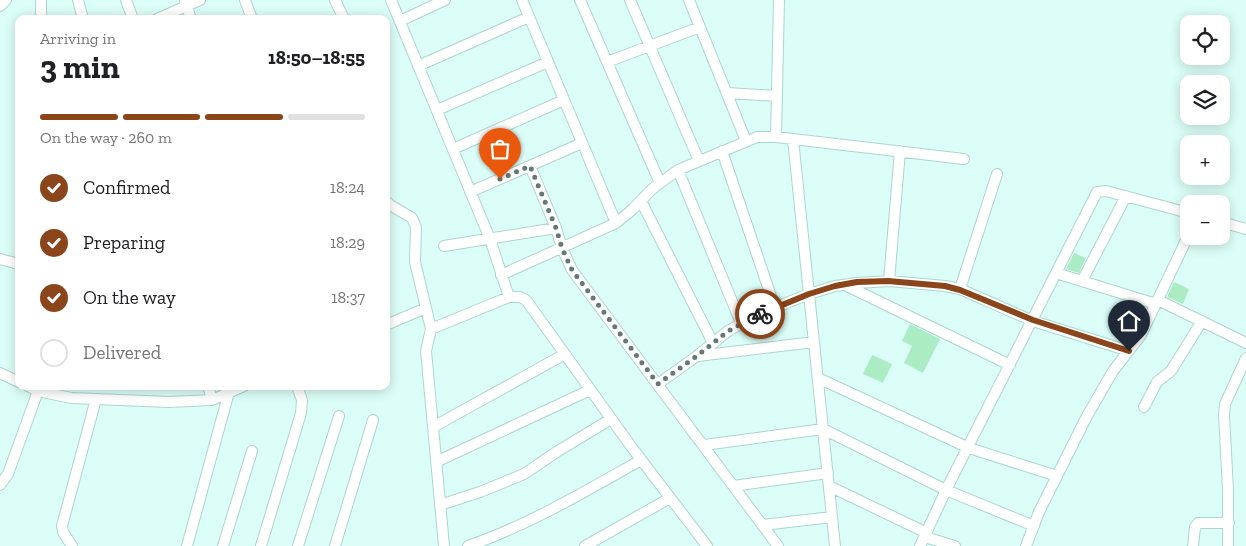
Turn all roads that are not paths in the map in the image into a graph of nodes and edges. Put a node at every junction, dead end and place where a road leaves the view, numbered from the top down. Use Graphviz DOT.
graph roads {
  1 [pos="41,0"];
  2 [pos="78,0"];
  3 [pos="126,0"];
  4 [pos="200,0"];
  5 [pos="244,0"];
  6 [pos="335,0"];
  7 [pos="391,0"];
  8 [pos="445,0"];
  9 [pos="522,0"];
  10 [pos="580,0"];
  11 [pos="630,0"];
  12 [pos="689,0"];
  13 [pos="779,0"];
  14 [pos="185,3"];
  15 [pos="41,15"];
  16 [pos="82,15"];
  17 [pos="132,15"];
  18 [pos="164,15"];
  19 [pos="190,15"];
  20 [pos="250,15"];
  21 [pos="342,15"];
  22 [pos="529,17"];
  23 [pos="400,20"];
  24 [pos="700,27"];
  25 [pos="650,46"];
  26 [pos="548,62"];
  27 [pos="607,62"];
  28 [pos="418,66"];
  29 [pos="727,93"];
  30 [pos="777,96"];
  31 [pos="564,100"];
  32 [pos="437,110"];
  33 [pos="776,137"];
  34 [pos="793,139"];
  35 [pos="746,141"];
  36 [pos="582,143"];
  37 [pos="453,149"];
  38 [pos="722,151"];
  39 [pos="900,151"];
  40 [pos="964,159"];
  41 [pos="699,161"];
  42 [pos="530,166"];
  43 [pos="678,170"];
  44 [pos="997,174"];
  45 [pos="660,183"];
  46 [pos="470,192"];
  47 [pos="1126,196"];
  48 [pos="641,201"];
  49 [pos="390,205"];
  50 [pos="1180,211"];
  51 [pos="616,223"];
  52 [pos="1230,225"];
  53 [pos="556,228"];
  54 [pos="1246,229"];
  55 [pos="490,239"];
  56 [pos="1184,245"];
  57 [pos="444,246"];
  58 [pos="562,248"];
  59 [pos="0,259"];
  60 [pos="15,263"];
  61 [pos="1056,273"];
  62 [pos="501,275"];
  63 [pos="888,281"];
  64 [pos="1082,281"];
  65 [pos="845,284"];
  66 [pos="960,290"];
  67 [pos="809,294"];
  68 [pos="509,297"];
  69 [pos="1157,302"];
  70 [pos="426,308"];
  71 [pos="775,308"];
  72 [pos="1033,320"];
  73 [pos="1202,321"];
  74 [pos="390,323"];
  75 [pos="741,323"];
  76 [pos="431,329"];
  77 [pos="814,342"];
  78 [pos="713,343"];
  79 [pos="1246,343"];
  80 [pos="1129,351"];
  81 [pos="565,354"];
  82 [pos="697,356"];
  83 [pos="1246,358"];
  84 [pos="1010,365"];
  85 [pos="0,373"];
  86 [pos="818,378"];
  87 [pos="15,380"];
  88 [pos="658,384"];
  89 [pos="32,390"];
  90 [pos="209,390"];
  91 [pos="235,390"];
  92 [pos="298,390"];
  93 [pos="590,390"];
  94 [pos="61,391"];
  95 [pos="230,392"];
  96 [pos="96,399"];
  97 [pos="212,400"];
  98 [pos="1144,406"];
  99 [pos="339,416"];
  100 [pos="611,419"];
  101 [pos="373,420"];
  102 [pos="433,427"];
  103 [pos="823,429"];
  104 [pos="704,445"];
  105 [pos="969,448"];
  106 [pos="252,451"];
  107 [pos="641,460"];
  108 [pos="436,462"];
  109 [pos="828,473"];
  110 [pos="1057,476"];
  111 [pos="0,485"];
  112 [pos="733,486"];
  113 [pos="829,486"];
  114 [pos="946,490"];
  115 [pos="670,498"];
  116 [pos="440,506"];
  117 [pos="832,517"];
  118 [pos="1228,523"];
  119 [pos="762,525"];
  120 [pos="1034,526"];
  121 [pos="924,539"];
  122 [pos="602,542"];
  123 [pos="72,546"];
  124 [pos="187,546"];
  125 [pos="223,546"];
  126 [pos="261,546"];
  127 [pos="298,546"];
  128 [pos="335,546"];
  129 [pos="444,546"];
  130 [pos="468,546"];
  131 [pos="585,546"];
  132 [pos="707,546"];
  133 [pos="778,546"];
  134 [pos="835,546"];
  135 [pos="955,546"];
  136 [pos="1026,546"];
  137 [pos="1193,546"];
  138 [pos="1228,546"];
  1 -- 15 [label="street"];
  2 -- 16 [label="street"];
  3 -- 17 [label="street"];
  4 -- 14 [label="street"];
  5 -- 20 [label="street"];
  6 -- 21 [label="street"];
  7 -- 23 [label="street"];
  8 -- 23 [label="street"];
  9 -- 22 [label="street"];
  10 -- 27 [label="street"];
  11 -- 25 [label="street"];
  12 -- 24 [label="street"];
  13 -- 30 [label="street"];
  14 -- 18 [label="street"];
  14 -- 19 [label="street"];
  22 -- 26 [label="street"];
  22 -- 28 [label="street"];
  23 -- 28 [label="street"];
  24 -- 25 [label="street"];
  24 -- 29 [label="street"];
  25 -- 27 [label="street"];
  25 -- 41 [label="street"];
  26 -- 31 [label="street"];
  26 -- 32 [label="street"];
  27 -- 45 [label="street"];
  28 -- 32 [label="street"];
  29 -- 30 [label="street"];
  29 -- 35 [label="street"];
  30 -- 33 [label="street"];
  31 -- 36 [label="street"];
  31 -- 37 [label="street"];
  32 -- 37 [label="street"];
  33 -- 34 [label="street"];
  33 -- 35 [label="street"];
  34 -- 39 [label="street"];
  34 -- 67 [label="street"];
  35 -- 38 [label="street"];
  36 -- 42 [label="street"];
  36 -- 51 [label="street"];
  37 -- 46 [label="street"];
  38 -- 41 [label="street"];
  38 -- 71 [label="street"];
  39 -- 40 [label="street"];
  39 -- 63 [label="street"];
  41 -- 43 [label="street"];
  42 -- 46 [label="street"];
  42 -- 53 [label="street"];
  43 -- 45 [label="street"];
  43 -- 75 [label="street"];
  44 -- 66 [label="street"];
  45 -- 48 [label="street"];
  46 -- 55 [label="street"];
  47 -- 50 [label="street"];
  47 -- 61 [label="street"];
  47 -- 64 [label="street"];
  48 -- 51 [label="street"];
  48 -- 78 [label="street"];
  49 -- 70 [label="street"];
  51 -- 58 [label="street"];
  52 -- 54 [label="street"];
  53 -- 55 [label="street"];
  53 -- 58 [label="street"];
  55 -- 57 [label="street"];
  55 -- 62 [label="street"];
  56 -- 69 [label="street"];
  58 -- 62 [label="street"];
  58 -- 88 [label="street"];
  59 -- 60 [label="street"];
  61 -- 64 [label="street"];
  61 -- 72 [label="street"];
  62 -- 68 [label="street"];
  63 -- 65 [label="street"];
  63 -- 66 [label="street"];
  64 -- 69 [label="street"];
  65 -- 67 [label="street"];
  65 -- 84 [label="street"];
  66 -- 72 [label="street"];
  67 -- 71 [label="street"];
  67 -- 77 [label="street"];
  68 -- 76 [label="street"];
  68 -- 81 [label="street"];
  69 -- 73 [label="street"];
  69 -- 80 [label="street"];
  70 -- 74 [label="street"];
  70 -- 76 [label="street"];
  71 -- 75 [label="street"];
  72 -- 80 [label="street"];
  72 -- 84 [label="street"];
  73 -- 79 [label="street"];
  73 -- 98 [label="street"];
  75 -- 78 [label="street"];
  76 -- 102 [label="street"];
  77 -- 82 [label="street"];
  77 -- 86 [label="street"];
  78 -- 82 [label="street"];
  80 -- 110 [label="street"];
  81 -- 93 [label="street"];
  81 -- 102 [label="street"];
  82 -- 88 [label="street"];
  83 -- 118 [label="street"];
  84 -- 105 [label="street"];
  85 -- 87 [label="street"];
  86 -- 103 [label="street"];
  86 -- 105 [label="street"];
  88 -- 104 [label="street"];
  89 -- 111 [label="street"];
  90 -- 97 [label="street"];
  91 -- 95 [label="street"];
  92 -- 126 [label="street"];
  93 -- 100 [label="street"];
  93 -- 108 [label="street"];
  94 -- 96 [label="street"];
  95 -- 97 [label="street"];
  95 -- 124 [label="street"];
  96 -- 97 [label="street"];
  96 -- 123 [label="street"];
  99 -- 127 [label="street"];
  100 -- 107 [label="street"];
  100 -- 116 [label="street"];
  101 -- 128 [label="street"];
  102 -- 108 [label="street"];
  103 -- 104 [label="street"];
  103 -- 109 [label="street"];
  103 -- 114 [label="street"];
  104 -- 112 [label="street"];
  105 -- 110 [label="street"];
  105 -- 114 [label="street"];
  106 -- 125 [label="street"];
  107 -- 115 [label="street"];
  107 -- 130 [label="street"];
  108 -- 116 [label="street"];
  109 -- 112 [label="street"];
  109 -- 113 [label="street"];
  110 -- 120 [label="street"];
  112 -- 119 [label="street"];
  113 -- 117 [label="street"];
  113 -- 121 [label="street"];
  114 -- 120 [label="street"];
  114 -- 121 [label="street"];
  115 -- 122 [label="street"];
  115 -- 132 [label="street"];
  116 -- 129 [label="street"];
  117 -- 119 [label="street"];
  117 -- 134 [label="street"];
  118 -- 137 [label="street"];
  118 -- 138 [label="street"];
  119 -- 133 [label="street"];
  120 -- 136 [label="street"];
  121 -- 135 [label="street"];
  122 -- 131 [label="street"];
}
